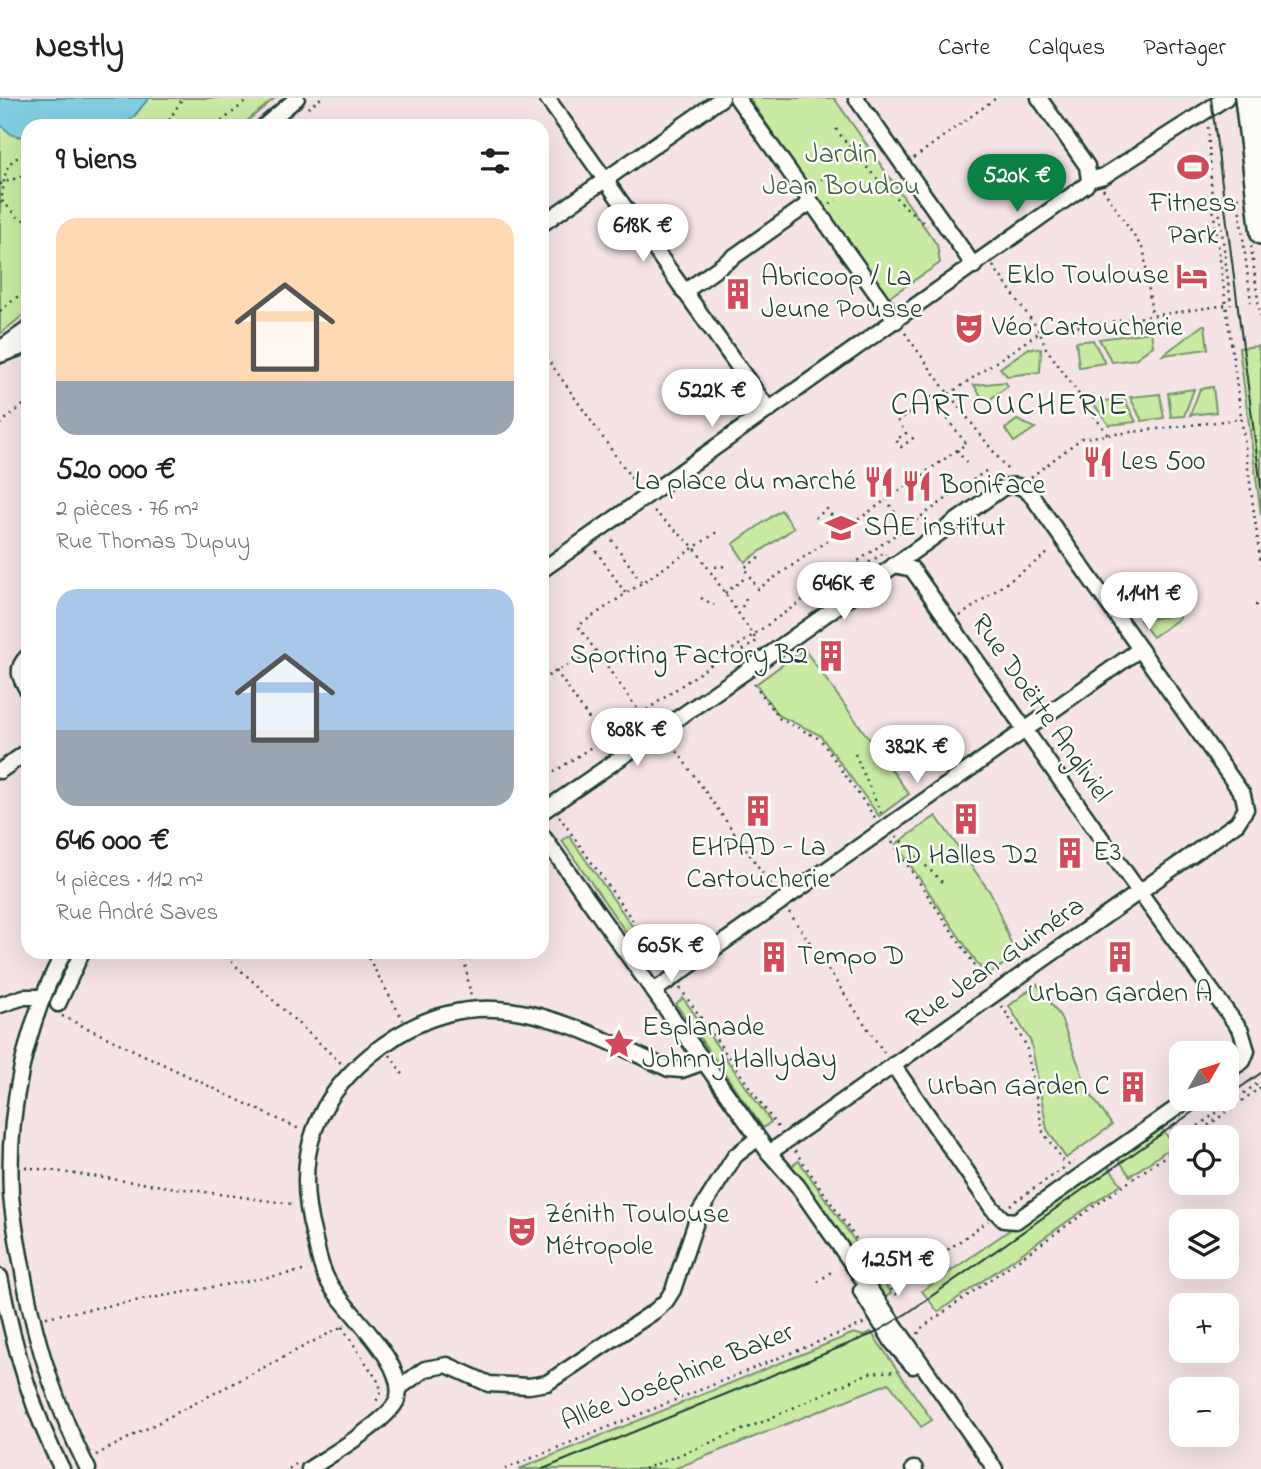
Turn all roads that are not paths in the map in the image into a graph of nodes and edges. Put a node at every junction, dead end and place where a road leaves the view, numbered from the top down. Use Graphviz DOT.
graph roads {
  1 [pos="297,98"];
  2 [pos="547,98"];
  3 [pos="722,98"];
  4 [pos="737,98"];
  5 [pos="856,98"];
  6 [pos="1039,98"];
  7 [pos="1226,98"];
  8 [pos="1245,98"];
  9 [pos="1259,98"];
  10 [pos="272,119"];
  11 [pos="1261,126"];
  12 [pos="605,179"];
  13 [pos="1093,180"];
  14 [pos="811,202"];
  15 [pos="549,219"];
  16 [pos="1261,234"];
  17 [pos="974,266"];
  18 [pos="684,292"];
  19 [pos="896,321"];
  20 [pos="21,334"];
  21 [pos="21,348"];
  22 [pos="0,349"];
  23 [pos="0,355"];
  24 [pos="769,410"];
  25 [pos="549,565"];
  26 [pos="894,565"];
  27 [pos="1140,649"];
  28 [pos="21,662"];
  29 [pos="21,680"];
  30 [pos="1025,730"];
  31 [pos="21,756"];
  32 [pos="0,771"];
  33 [pos="549,808"];
  34 [pos="549,845"];
  35 [pos="1140,891"];
  36 [pos="61,959"];
  37 [pos="79,959"];
  38 [pos="654,991"];
  39 [pos="41,1002"];
  40 [pos="58,1004"];
  41 [pos="0,1005"];
  42 [pos="704,1062"];
  43 [pos="1239,1063"];
  44 [pos="893,1065"];
  45 [pos="1172,1111"];
  46 [pos="758,1138"];
  47 [pos="769,1153"];
  48 [pos="0,1277"];
  49 [pos="399,1388"];
  50 [pos="86,1465"];
  51 [pos="304,1465"];
  52 [pos="62,1469"];
  53 [pos="986,1469"];
  54 [pos="995,1469"];
  1 -- 10 [label="street"];
  2 -- 12 [label="street"];
  3 -- 12 [label="street"];
  4 -- 14 [label="street"];
  5 -- 17 [label="street"];
  6 -- 13 [label="street"];
  7 -- 13 [label="street"];
  8 -- 16 [label="main road"];
  9 -- 11 [label="main road"];
  12 -- 15 [label="street"];
  12 -- 18 [label="street"];
  13 -- 17 [label="street"];
  14 -- 18 [label="street"];
  14 -- 19 [label="street"];
  17 -- 19 [label="street"];
  18 -- 24 [label="street"];
  19 -- 24 [label="street"];
  20 -- 22 [label="street"];
  21 -- 23 [label="street"];
  24 -- 25 [label="street"];
  26 -- 27 [label="street"];
  26 -- 30 [label="street, Rue Doëtte Angliviel"];
  26 -- 33 [label="street"];
  27 -- 30 [label="street"];
  27 -- 35 [label="street, Rue Jean Guiméra"];
  28 -- 29 [label="street"];
  30 -- 35 [label="street, Rue Doëtte Angliviel"];
  30 -- 38 [label="street"];
  31 -- 32 [label="street"];
  34 -- 38 [label="street"];
  35 -- 43 [label="street, Rue Doëtte Angliviel"];
  35 -- 44 [label="street, Rue Jean Guiméra"];
  36 -- 39 [label="street"];
  37 -- 40 [label="street"];
  38 -- 42 [label="street"];
  39 -- 41 [label="street"];
  39 -- 50 [label="street"];
  42 -- 46 [label="street"];
  42 -- 49 [label="street"];
  44 -- 45 [label="street"];
  44 -- 47 [label="street, Rue Jean Guiméra"];
  46 -- 47 [label="street"];
  46 -- 49 [label="street"];
  47 -- 53 [label="street"];
  47 -- 54 [label="street"];
  48 -- 52 [label="street"];
  49 -- 51 [label="street"];
}
